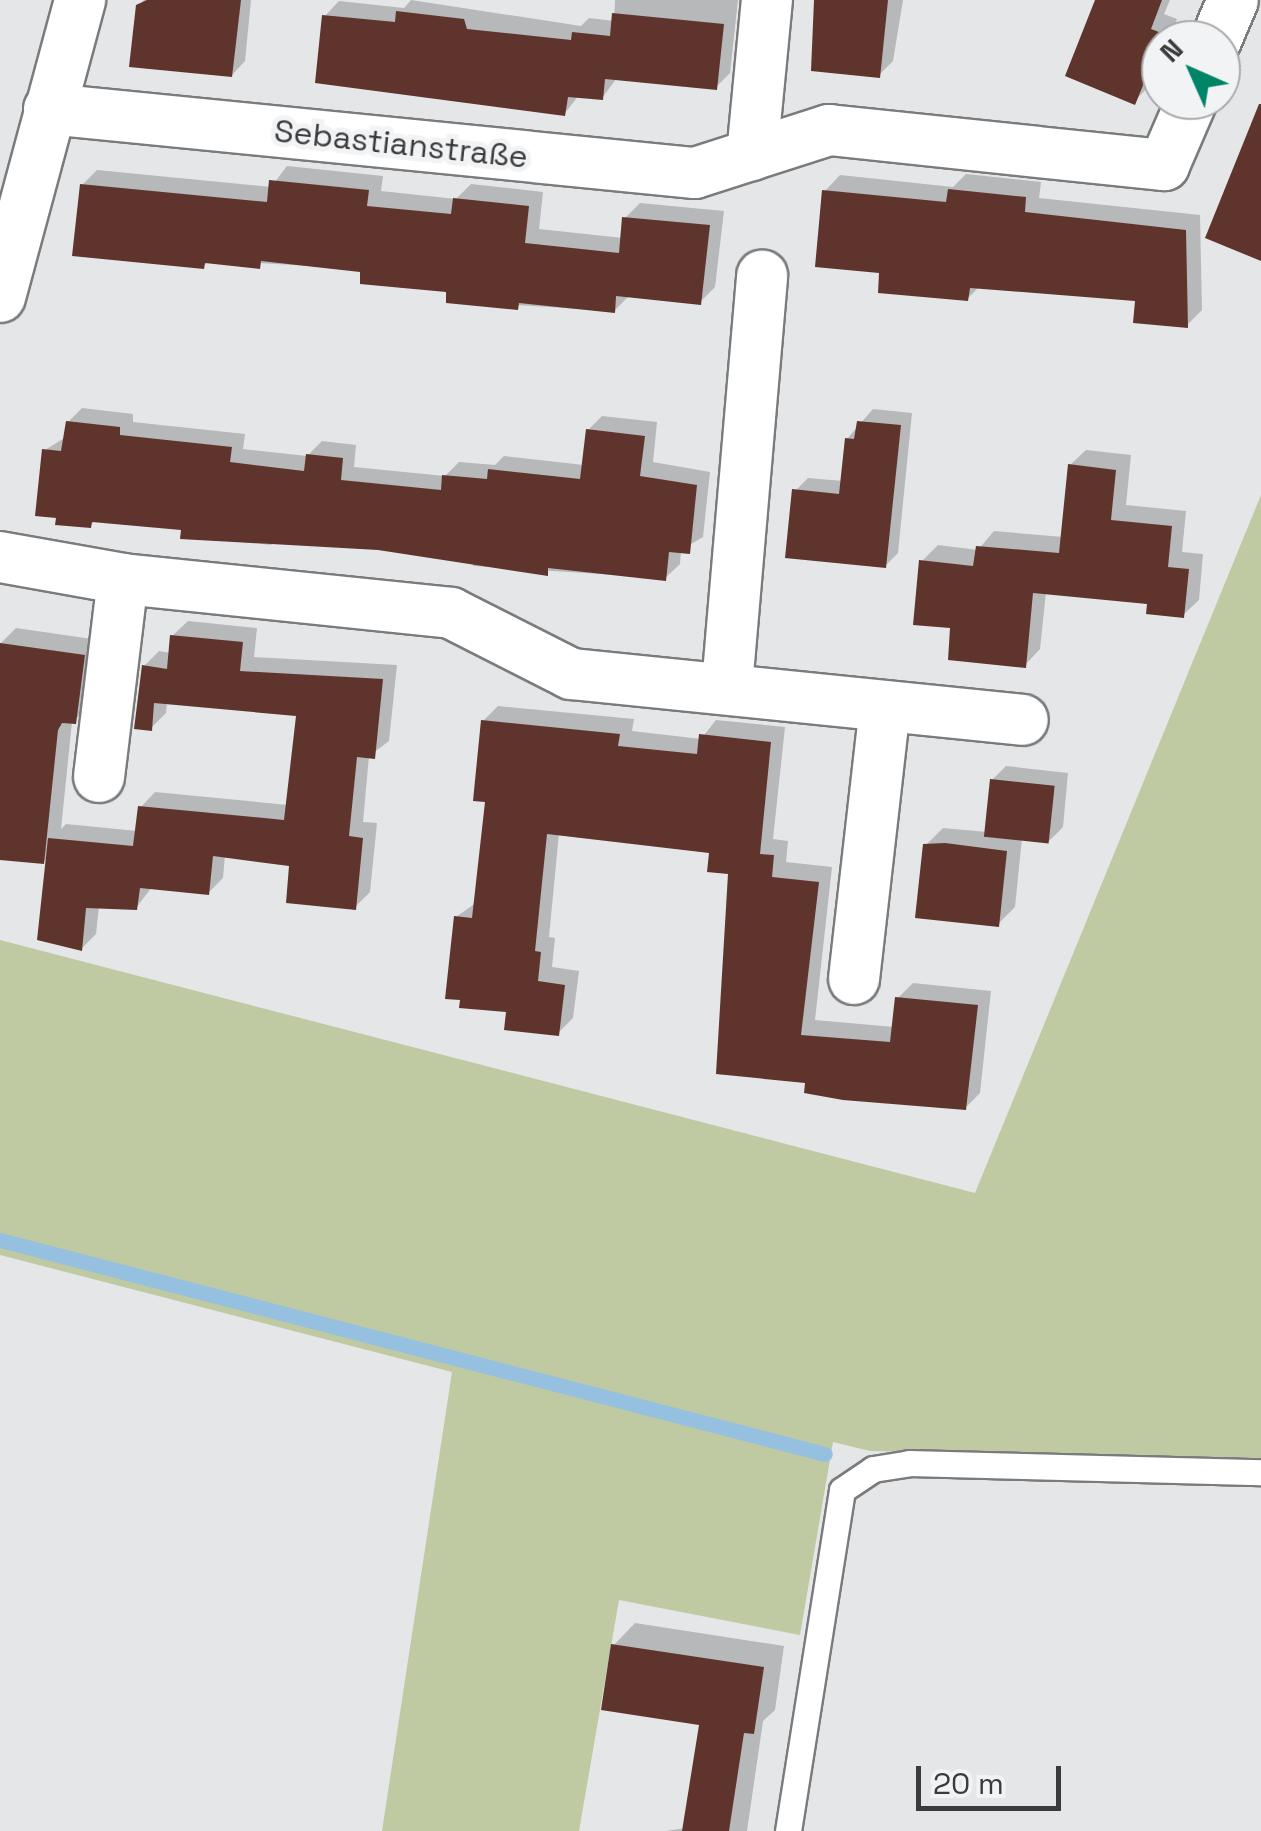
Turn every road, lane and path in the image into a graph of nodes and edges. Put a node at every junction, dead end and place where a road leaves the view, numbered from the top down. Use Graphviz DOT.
graph roads {
  1 [pos="80,0"];
  2 [pos="767,0"];
  3 [pos="49,109"];
  4 [pos="1183,120"];
  5 [pos="752,155"];
  6 [pos="762,275"];
  7 [pos="0,297"];
  8 [pos="0,557"];
  9 [pos="123,579"];
  10 [pos="727,686"];
  11 [pos="885,707"];
  12 [pos="1023,720"];
  13 [pos="99,777"];
  14 [pos="854,979"];
  15 [pos="1261,1472"];
  16 [pos="788,1831"];
  1 -- 3 [label="street"];
  2 -- 5 [label="street"];
  3 -- 5 [label="street, Sebastianstraße"];
  3 -- 7 [label="street"];
  4 -- 5 [label="street, Sebastianstraße"];
  6 -- 10 [label="street"];
  8 -- 9 [label="street"];
  9 -- 10 [label="street"];
  9 -- 13 [label="street"];
  10 -- 11 [label="street"];
  11 -- 12 [label="street"];
  11 -- 14 [label="street"];
  15 -- 16 [label="lane"];
}
